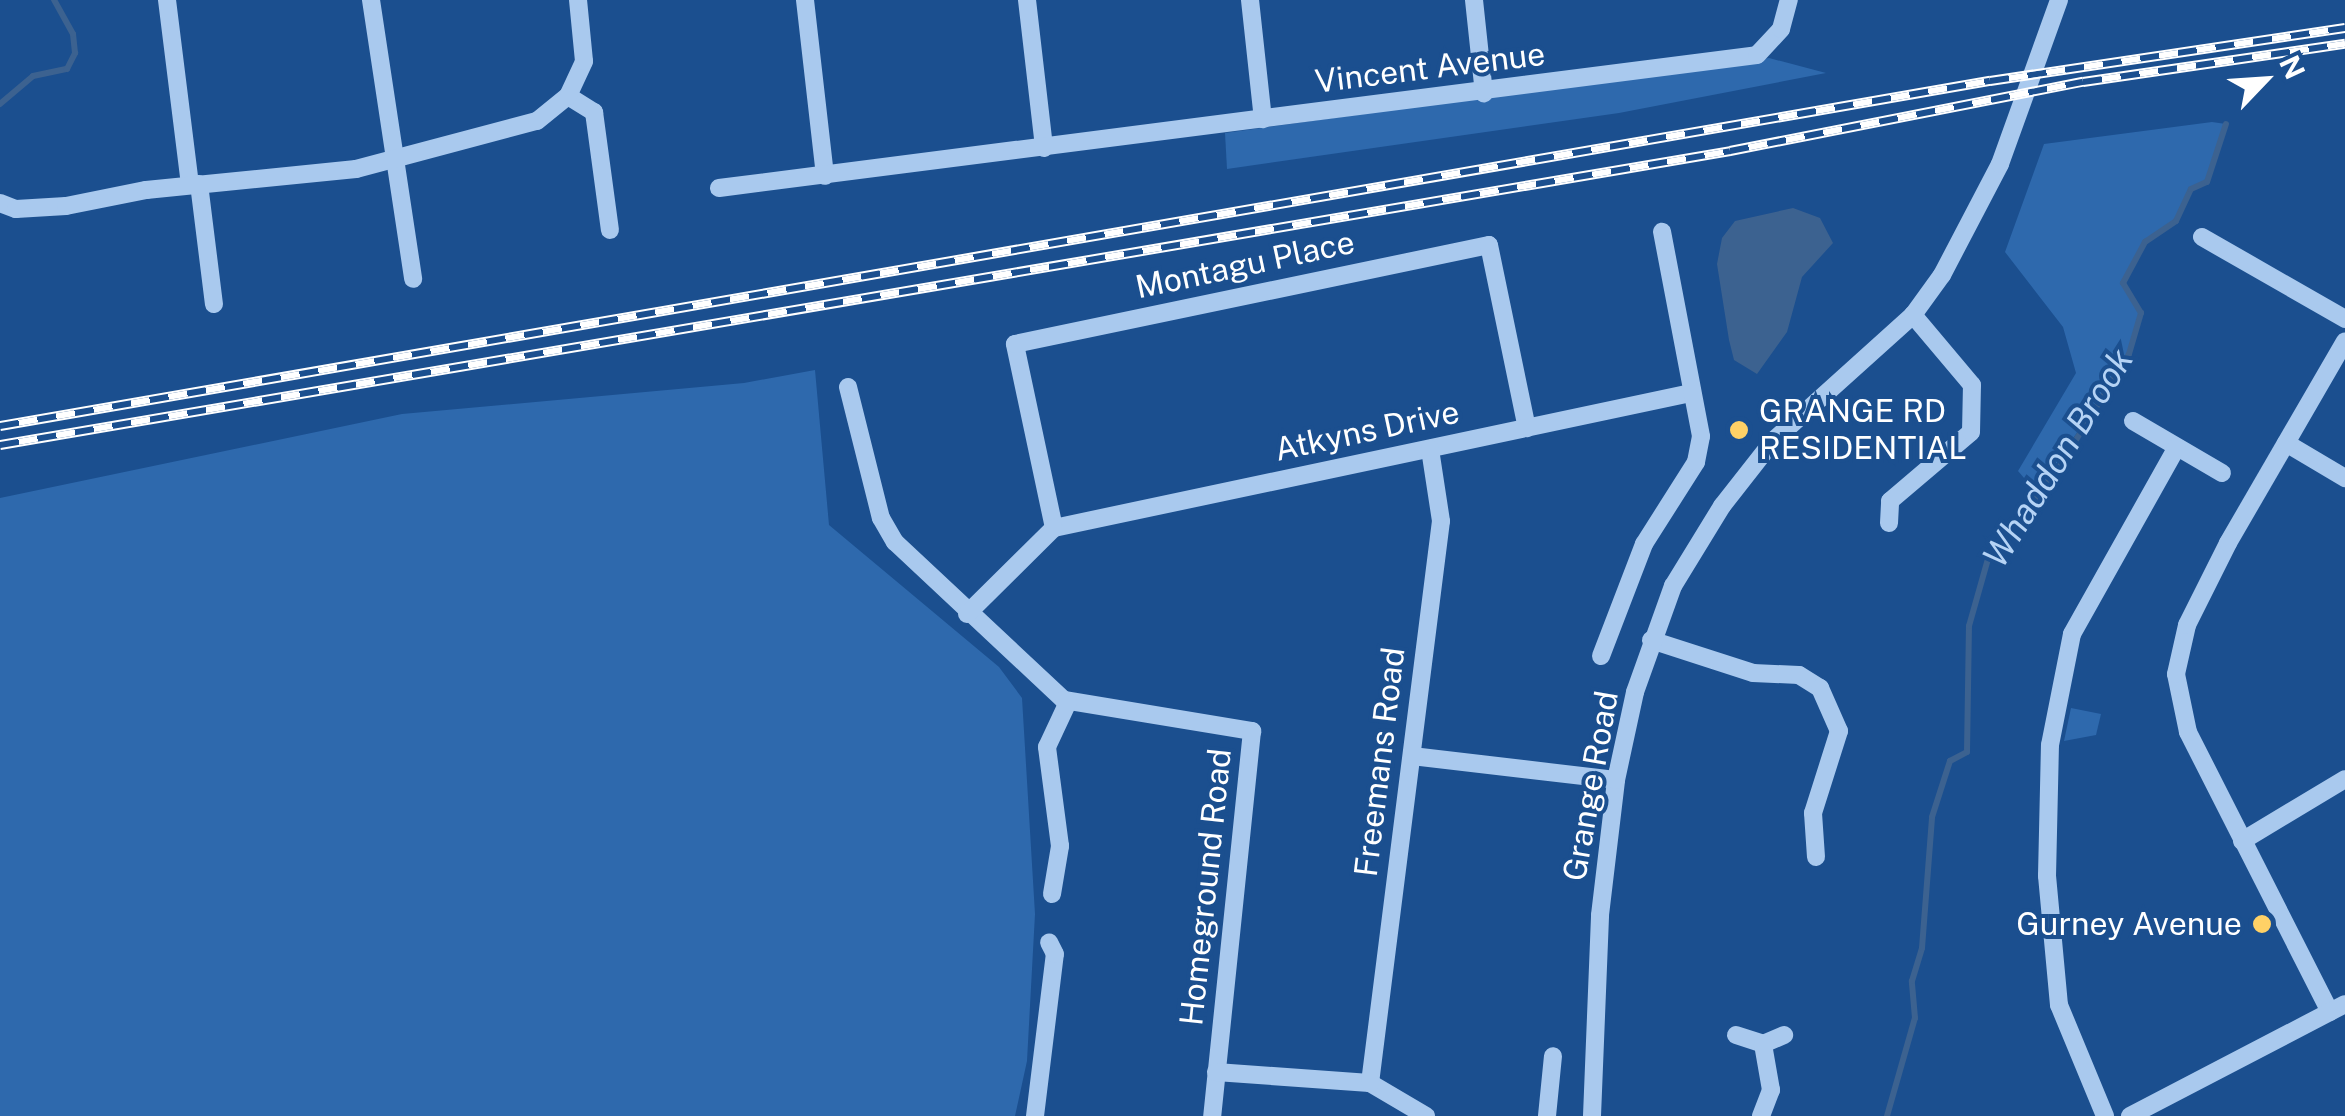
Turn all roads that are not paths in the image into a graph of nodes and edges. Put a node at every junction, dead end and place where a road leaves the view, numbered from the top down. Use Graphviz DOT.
graph roads {
  1 [pos="167,0"];
  2 [pos="371,0"];
  3 [pos="578,0"];
  4 [pos="805,0"];
  5 [pos="1028,0"];
  6 [pos="1250,0"];
  7 [pos="1474,0"];
  8 [pos="1788,0"];
  9 [pos="2060,0"];
  10 [pos="1484,93"];
  11 [pos="568,96"];
  12 [pos="1263,118"];
  13 [pos="1044,148"];
  14 [pos="398,156"];
  15 [pos="824,176"];
  16 [pos="195,184"];
  17 [pos="719,188"];
  18 [pos="0,203"];
  19 [pos="610,230"];
  20 [pos="1662,232"];
  21 [pos="2202,237"];
  22 [pos="413,279"];
  23 [pos="214,304"];
  24 [pos="1913,315"];
  25 [pos="2345,318"];
  26 [pos="2345,341"];
  27 [pos="848,387"];
  28 [pos="1691,393"];
  29 [pos="2133,421"];
  30 [pos="1527,428"];
  31 [pos="2286,444"];
  32 [pos="2177,447"];
  33 [pos="1430,448"];
  34 [pos="2222,473"];
  35 [pos="2345,478"];
  36 [pos="1889,523"];
  37 [pos="1054,528"];
  38 [pos="968,614"];
  39 [pos="1651,640"];
  40 [pos="1601,656"];
  41 [pos="1068,702"];
  42 [pos="1412,756"];
  43 [pos="1616,780"];
  44 [pos="2345,780"];
  45 [pos="2242,841"];
  46 [pos="1816,857"];
  47 [pos="1052,894"];
  48 [pos="1049,942"];
  49 [pos="2338,1008"];
  50 [pos="1736,1035"];
  51 [pos="1784,1035"];
  52 [pos="1763,1044"];
  53 [pos="1553,1056"];
  54 [pos="1216,1072"];
  55 [pos="1370,1083"];
  56 [pos="2136,1113"];
  57 [pos="1416,1114"];
  58 [pos="1036,1116"];
  59 [pos="1212,1116"];
  60 [pos="1546,1116"];
  61 [pos="1592,1116"];
  62 [pos="1760,1116"];
  63 [pos="2104,1116"];
  1 -- 16 [label="street"];
  2 -- 14 [label="street"];
  3 -- 11 [label="street"];
  4 -- 15 [label="street"];
  5 -- 13 [label="street"];
  6 -- 12 [label="street"];
  7 -- 10 [label="street"];
  8 -- 10 [label="street, Vincent Avenue"];
  9 -- 24 [label="street, Grange Road"];
  10 -- 12 [label="street, Vincent Avenue"];
  11 -- 14 [label="street"];
  11 -- 19 [label="street"];
  12 -- 13 [label="street, Vincent Avenue"];
  13 -- 15 [label="street, Vincent Avenue"];
  14 -- 16 [label="street"];
  14 -- 22 [label="street"];
  15 -- 17 [label="street, Vincent Avenue"];
  16 -- 18 [label="street"];
  16 -- 23 [label="street"];
  20 -- 28 [label="street"];
  21 -- 25 [label="street"];
  24 -- 36 [label="street"];
  24 -- 39 [label="street, Grange Road"];
  26 -- 31 [label="street"];
  27 -- 38 [label="street"];
  28 -- 30 [label="street, Atkyns Drive"];
  28 -- 40 [label="street"];
  29 -- 32 [label="street"];
  30 -- 33 [label="street, Atkyns Drive"];
  30 -- 37 [label="street, Montagu Place"];
  31 -- 35 [label="street"];
  31 -- 45 [label="street"];
  32 -- 34 [label="street"];
  32 -- 63 [label="street"];
  33 -- 37 [label="street, Atkyns Drive"];
  33 -- 42 [label="street, Freemans Road"];
  37 -- 38 [label="street"];
  38 -- 41 [label="street"];
  39 -- 43 [label="street, Grange Road"];
  39 -- 46 [label="street"];
  41 -- 47 [label="street"];
  41 -- 54 [label="street, Homeground Road"];
  42 -- 43 [label="street"];
  42 -- 55 [label="street, Freemans Road"];
  43 -- 61 [label="street, Grange Road"];
  44 -- 45 [label="street"];
  45 -- 49 [label="street"];
  48 -- 58 [label="street"];
  49 -- 56 [label="street"];
  50 -- 52 [label="street"];
  51 -- 52 [label="street"];
  52 -- 62 [label="street"];
  53 -- 60 [label="street"];
  54 -- 55 [label="street"];
  54 -- 59 [label="street, Homeground Road"];
  55 -- 57 [label="street"];
}
